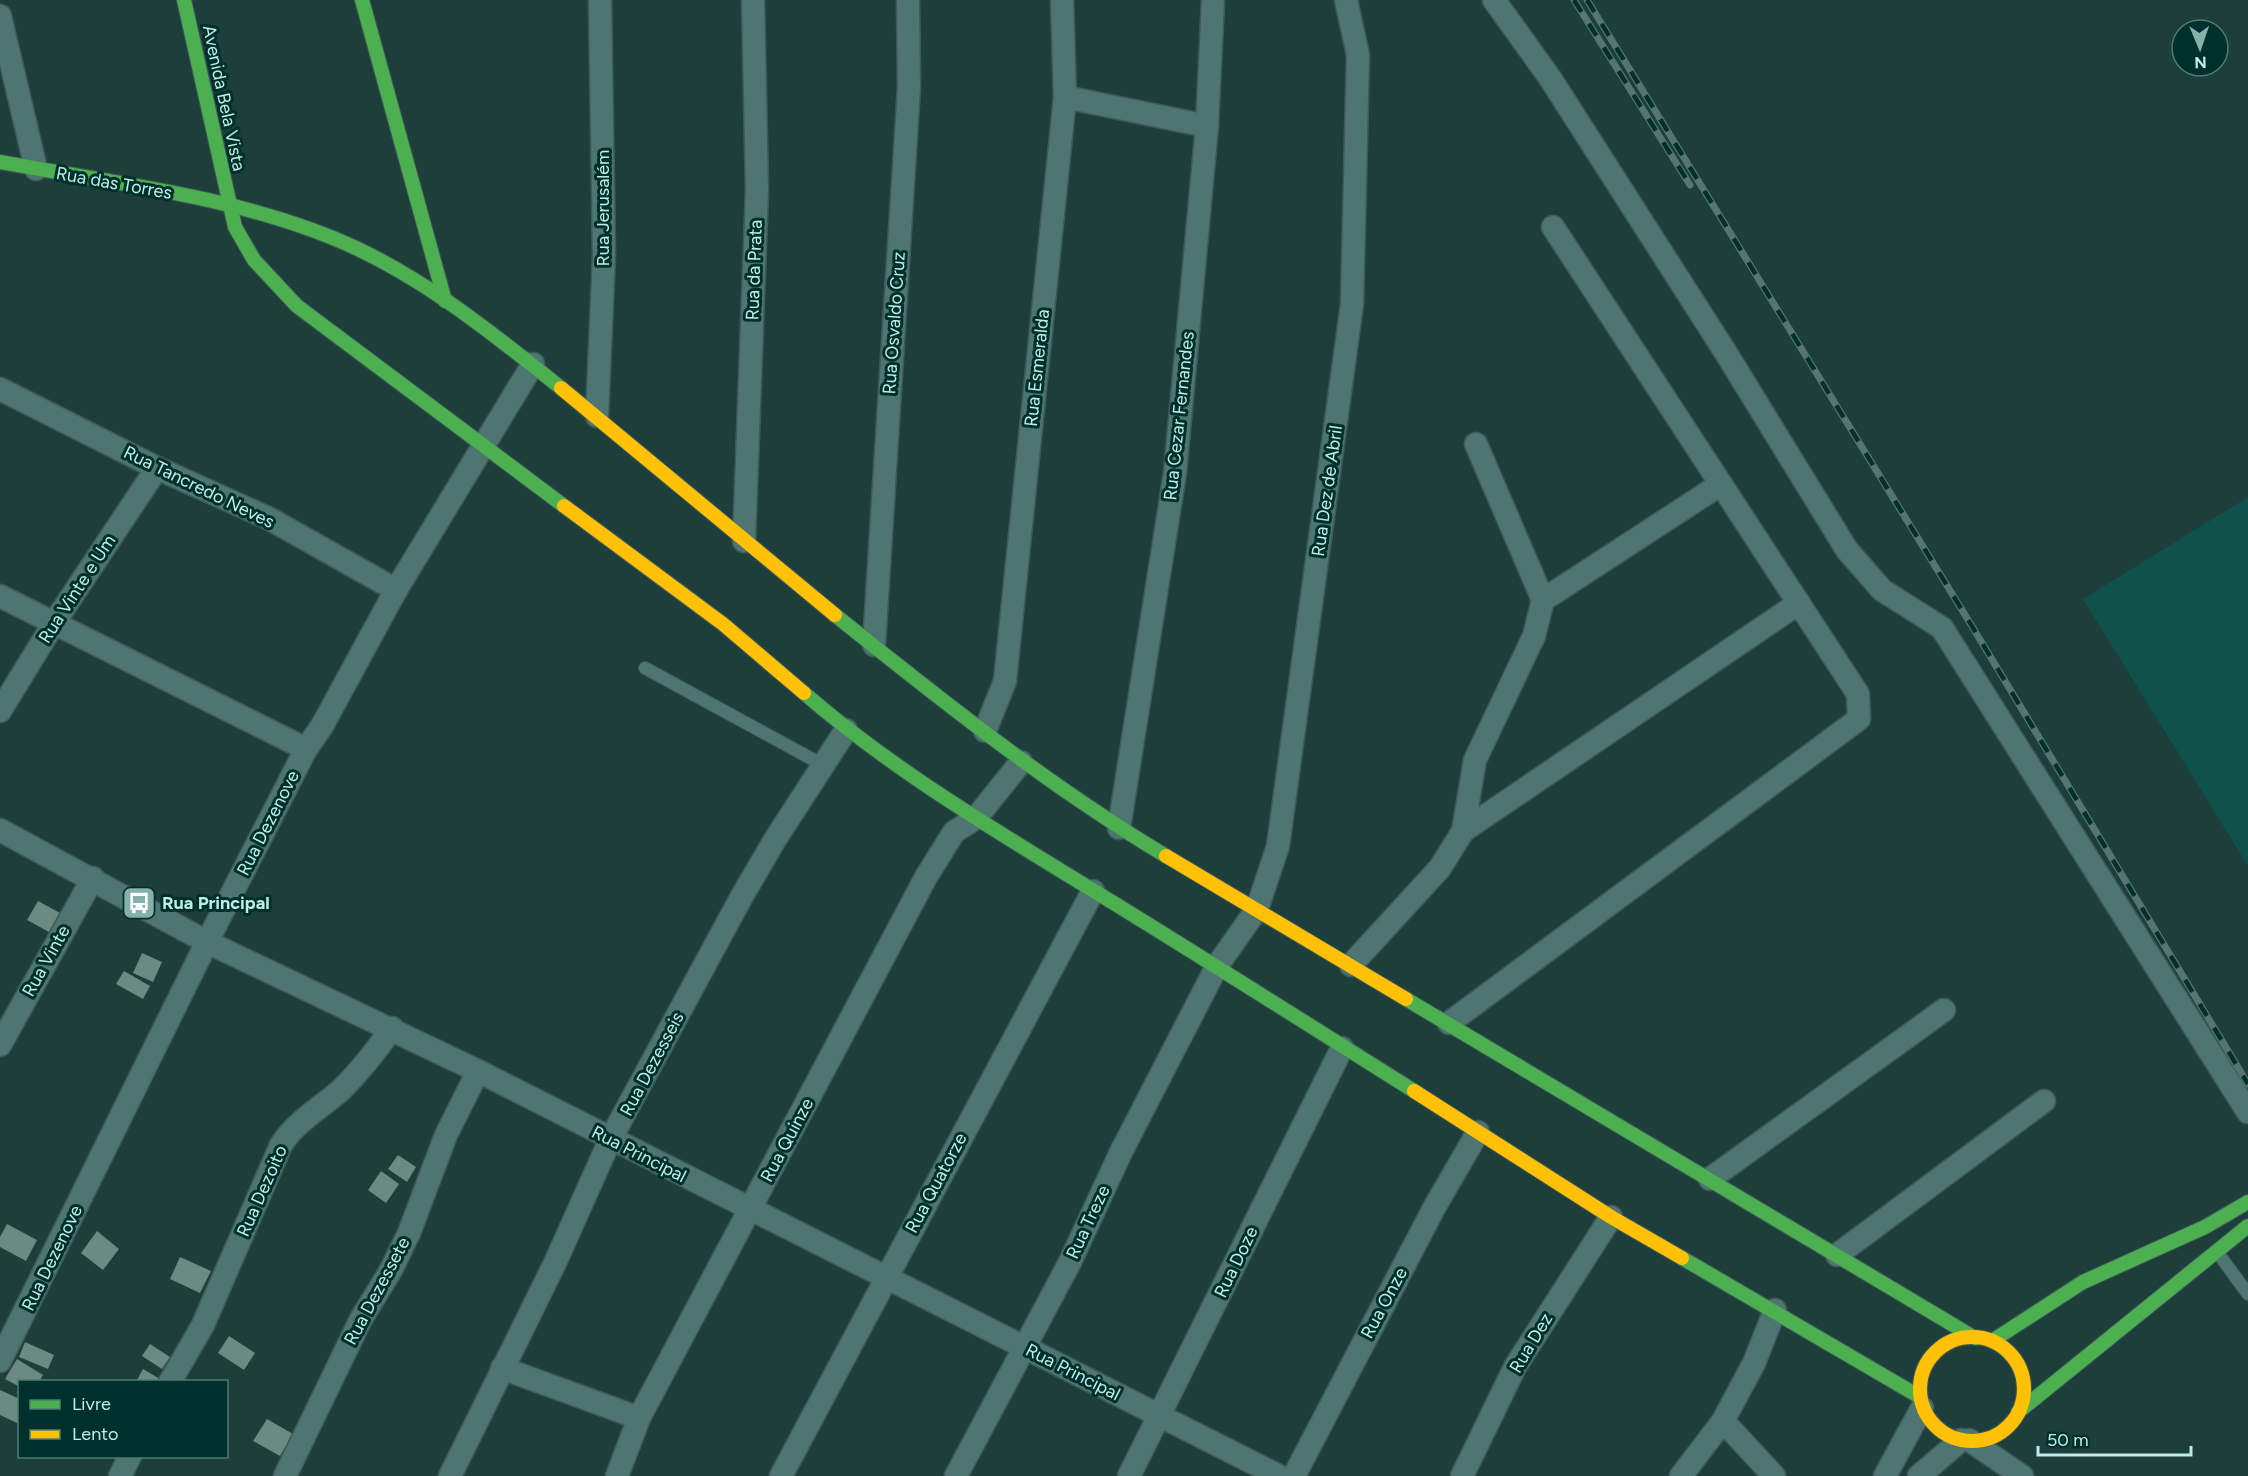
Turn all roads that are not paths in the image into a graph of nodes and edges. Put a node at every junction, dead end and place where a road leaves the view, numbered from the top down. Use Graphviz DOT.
graph roads {
  1 [pos="184,0"];
  2 [pos="362,0"];
  3 [pos="600,0"];
  4 [pos="753,0"];
  5 [pos="908,0"];
  6 [pos="1062,0"];
  7 [pos="1213,0"];
  8 [pos="1346,0"];
  9 [pos="1494,0"];
  10 [pos="0,16"];
  11 [pos="1065,97"];
  12 [pos="1207,126"];
  13 [pos="0,162"];
  14 [pos="36,169"];
  15 [pos="229,203"];
  16 [pos="1552,227"];
  17 [pos="445,301"];
  18 [pos="533,364"];
  19 [pos="0,389"];
  20 [pos="597,416"];
  21 [pos="1476,444"];
  22 [pos="483,446"];
  23 [pos="157,468"];
  24 [pos="1722,484"];
  25 [pos="744,541"];
  26 [pos="396,590"];
  27 [pos="0,597"];
  28 [pos="1543,600"];
  29 [pos="1799,603"];
  30 [pos="54,623"];
  31 [pos="874,645"];
  32 [pos="645,668"];
  33 [pos="0,711"];
  34 [pos="846,730"];
  35 [pos="985,731"];
  36 [pos="306,749"];
  37 [pos="1021,762"];
  38 [pos="823,765"];
  39 [pos="976,818"];
  40 [pos="1119,828"];
  41 [pos="0,830"];
  42 [pos="1463,831"];
  43 [pos="93,878"];
  44 [pos="1093,891"];
  45 [pos="1257,909"];
  46 [pos="207,942"];
  47 [pos="1351,965"];
  48 [pos="1217,966"];
  49 [pos="1944,1010"];
  50 [pos="1449,1023"];
  51 [pos="392,1028"];
  52 [pos="0,1045"];
  53 [pos="1342,1048"];
  54 [pos="478,1071"];
  55 [pos="2044,1101"];
  56 [pos="2248,1112"];
  57 [pos="1478,1132"];
  58 [pos="610,1140"];
  59 [pos="1710,1179"];
  60 [pos="2248,1202"];
  61 [pos="751,1210"];
  62 [pos="1611,1217"];
  63 [pos="2248,1226"];
  64 [pos="2217,1252"];
  65 [pos="1837,1255"];
  66 [pos="885,1278"];
  67 [pos="2248,1294"];
  68 [pos="1775,1310"];
  69 [pos="1975,1338"];
  70 [pos="1992,1341"];
  71 [pos="1025,1348"];
  72 [pos="0,1361"];
  73 [pos="501,1368"];
  74 [pos="171,1380"];
  75 [pos="1921,1403"];
  76 [pos="2018,1412"];
  77 [pos="1160,1416"];
  78 [pos="639,1418"];
  79 [pos="1723,1421"];
  80 [pos="1965,1440"];
  81 [pos="129,1458"];
  82 [pos="120,1476"];
  83 [pos="285,1476"];
  84 [pos="450,1476"];
  85 [pos="617,1476"];
  86 [pos="781,1476"];
  87 [pos="956,1476"];
  88 [pos="1129,1476"];
  89 [pos="1280,1476"];
  90 [pos="1294,1476"];
  91 [pos="1462,1476"];
  92 [pos="1681,1476"];
  93 [pos="1774,1476"];
  94 [pos="1885,1476"];
  95 [pos="1919,1476"];
  96 [pos="2022,1476"];
  1 -- 15 [label="street, Avenida Bela Vista"];
  2 -- 17 [label="street"];
  3 -- 20 [label="street, Rua Jerusalém"];
  4 -- 25 [label="street, Rua da Prata"];
  5 -- 31 [label="street, Rua Osvaldo Cruz"];
  6 -- 11 [label="street, Rua Esmeralda"];
  7 -- 12 [label="street, Rua Cezar Fernandes"];
  8 -- 45 [label="street, Rua Dez de Abril"];
  9 -- 56 [label="street"];
  10 -- 14 [label="street"];
  11 -- 12 [label="street"];
  11 -- 35 [label="street, Rua Esmeralda"];
  12 -- 40 [label="street, Rua Cezar Fernandes"];
  13 -- 14 [label="street, Rua das Torres"];
  14 -- 15 [label="street, Rua das Torres"];
  15 -- 17 [label="street, Rua das Torres"];
  15 -- 22 [label="street, Avenida Bela Vista"];
  16 -- 24 [label="street"];
  17 -- 18 [label="street, Rua das Torres"];
  18 -- 20 [label="street, Rua das Torres"];
  18 -- 22 [label="street, Rua Dezenove"];
  19 -- 23 [label="street, Rua Tancredo Neves"];
  20 -- 25 [label="street, Rua das Torres"];
  21 -- 28 [label="street"];
  22 -- 26 [label="street, Rua Dezenove"];
  22 -- 34 [label="street, Avenida Bela Vista"];
  23 -- 26 [label="street, Rua Tancredo Neves"];
  23 -- 30 [label="street, Rua Vinte e Um"];
  24 -- 28 [label="street"];
  24 -- 29 [label="street"];
  25 -- 31 [label="street, Rua das Torres"];
  26 -- 36 [label="street, Rua Dezenove"];
  27 -- 30 [label="street"];
  28 -- 42 [label="street"];
  29 -- 42 [label="street"];
  29 -- 50 [label="street"];
  30 -- 33 [label="street, Rua Vinte e Um"];
  30 -- 36 [label="street"];
  31 -- 35 [label="street, Rua das Torres"];
  32 -- 38 [label="lane"];
  34 -- 38 [label="street, Rua Dezesseis"];
  34 -- 39 [label="street, Avenida Bela Vista"];
  35 -- 37 [label="street, Rua das Torres"];
  36 -- 46 [label="street, Rua Dezenove"];
  37 -- 39 [label="street, Rua Quinze"];
  37 -- 40 [label="street, Rua das Torres"];
  38 -- 58 [label="street, Rua Dezesseis"];
  39 -- 44 [label="street, Avenida Bela Vista"];
  39 -- 61 [label="street, Rua Quinze"];
  40 -- 45 [label="street, Rua das Torres"];
  41 -- 43 [label="street, Rua Principal"];
  42 -- 47 [label="street"];
  43 -- 46 [label="street, Rua Principal"];
  43 -- 52 [label="street, Rua Vinte"];
  44 -- 48 [label="street, Avenida Bela Vista"];
  44 -- 66 [label="street, Rua Quatorze"];
  45 -- 47 [label="street, Rua das Torres"];
  45 -- 48 [label="street, Rua Dez de Abril"];
  46 -- 51 [label="street, Rua Principal"];
  46 -- 72 [label="street, Rua Dezenove"];
  47 -- 50 [label="street, Rua das Torres"];
  48 -- 53 [label="street, Avenida Bela Vista"];
  48 -- 71 [label="street, Rua Treze"];
  49 -- 59 [label="street"];
  50 -- 59 [label="street, Rua das Torres"];
  51 -- 54 [label="street, Rua Principal"];
  51 -- 74 [label="street, Rua Dezoito"];
  53 -- 57 [label="street, Avenida Bela Vista"];
  53 -- 77 [label="street, Rua Doze"];
  54 -- 58 [label="street, Rua Principal"];
  54 -- 83 [label="street, Rua Dezessete"];
  55 -- 65 [label="street"];
  57 -- 62 [label="street, Avenida Bela Vista"];
  57 -- 90 [label="street, Rua Onze"];
  58 -- 61 [label="street, Rua Principal"];
  58 -- 73 [label="street, Rua Dezesseis"];
  59 -- 65 [label="street, Rua das Torres"];
  60 -- 70 [label="street"];
  61 -- 66 [label="street, Rua Principal"];
  61 -- 78 [label="street, Rua Quinze"];
  62 -- 68 [label="street, Avenida Bela Vista"];
  62 -- 91 [label="street, Rua Dez"];
  63 -- 64 [label="street"];
  64 -- 67 [label="lane"];
  64 -- 76 [label="street"];
  65 -- 69 [label="street, Rua das Torres"];
  66 -- 71 [label="street, Rua Principal"];
  66 -- 86 [label="street, Rua Quatorze"];
  68 -- 75 [label="street, Avenida Bela Vista"];
  68 -- 79 [label="street"];
  69 -- 70 [label="street"];
  69 -- 75 [label="street"];
  70 -- 76 [label="street"];
  71 -- 77 [label="street, Rua Principal"];
  71 -- 87 [label="street, Rua Treze"];
  73 -- 78 [label="street"];
  73 -- 84 [label="street, Rua Dezesseis"];
  75 -- 80 [label="street"];
  75 -- 94 [label="street"];
  76 -- 80 [label="street"];
  77 -- 88 [label="street, Rua Doze"];
  77 -- 89 [label="street, Rua Principal"];
  78 -- 85 [label="street, Rua Quinze"];
  79 -- 92 [label="street"];
  79 -- 93 [label="street"];
  80 -- 95 [label="street"];
  80 -- 96 [label="street"];
  81 -- 82 [label="street"];
}
